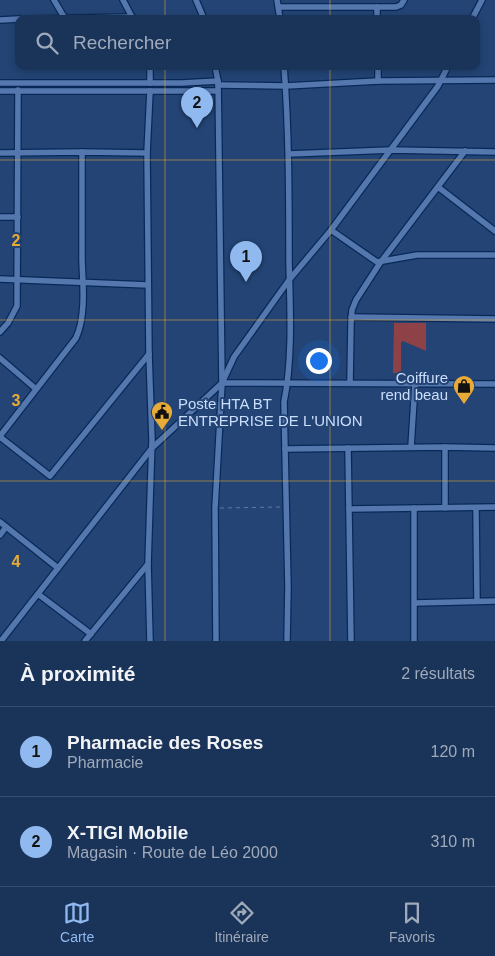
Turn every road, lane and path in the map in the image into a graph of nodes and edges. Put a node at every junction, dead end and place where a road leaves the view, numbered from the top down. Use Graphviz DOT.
graph roads {
  1 [pos="54,0"];
  2 [pos="122,0"];
  3 [pos="196,0"];
  4 [pos="277,0"];
  5 [pos="404,0"];
  6 [pos="482,0"];
  7 [pos="279,7"];
  8 [pos="377,7"];
  9 [pos="63,15"];
  10 [pos="130,15"];
  11 [pos="202,15"];
  12 [pos="280,15"];
  13 [pos="377,15"];
  14 [pos="474,15"];
  15 [pos="15,19"];
  16 [pos="0,20"];
  17 [pos="150,70"];
  18 [pos="216,70"];
  19 [pos="284,70"];
  20 [pos="378,70"];
  21 [pos="446,70"];
  22 [pos="495,80"];
  23 [pos="378,81"];
  24 [pos="441,81"];
  25 [pos="150,82"];
  26 [pos="0,83"];
  27 [pos="218,86"];
  28 [pos="286,86"];
  29 [pos="18,90"];
  30 [pos="0,91"];
  31 [pos="150,91"];
  32 [pos="391,150"];
  33 [pos="466,151"];
  34 [pos="82,152"];
  35 [pos="495,152"];
  36 [pos="0,153"];
  37 [pos="18,153"];
  38 [pos="147,154"];
  39 [pos="288,154"];
  40 [pos="438,187"];
  41 [pos="0,217"];
  42 [pos="18,217"];
  43 [pos="331,230"];
  44 [pos="495,231"];
  45 [pos="495,255"];
  46 [pos="380,262"];
  47 [pos="0,279"];
  48 [pos="18,280"];
  49 [pos="289,280"];
  50 [pos="82,282"];
  51 [pos="148,285"];
  52 [pos="351,317"];
  53 [pos="495,319"];
  54 [pos="0,332"];
  55 [pos="149,354"];
  56 [pos="0,358"];
  57 [pos="288,382"];
  58 [pos="222,383"];
  59 [pos="350,383"];
  60 [pos="415,384"];
  61 [pos="495,384"];
  62 [pos="36,389"];
  63 [pos="0,436"];
  64 [pos="411,447"];
  65 [pos="445,447"];
  66 [pos="152,448"];
  67 [pos="348,448"];
  68 [pos="495,448"];
  69 [pos="285,449"];
  70 [pos="286,507"];
  71 [pos="495,507"];
  72 [pos="215,508"];
  73 [pos="414,508"];
  74 [pos="445,508"];
  75 [pos="476,508"];
  76 [pos="349,509"];
  77 [pos="0,522"];
  78 [pos="6,527"];
  79 [pos="0,536"];
  80 [pos="148,564"];
  81 [pos="58,568"];
  82 [pos="38,594"];
  83 [pos="477,601"];
  84 [pos="495,601"];
  85 [pos="415,603"];
  86 [pos="91,634"];
  87 [pos="1,641"];
  88 [pos="85,641"];
  89 [pos="150,641"];
  90 [pos="216,641"];
  91 [pos="287,641"];
  92 [pos="351,641"];
  93 [pos="414,641"];
  1 -- 9 [label="street"];
  2 -- 10 [label="street"];
  3 -- 11 [label="street"];
  4 -- 7 [label="street"];
  5 -- 8 [label="street"];
  6 -- 14 [label="street"];
  7 -- 8 [label="street"];
  7 -- 12 [label="street"];
  8 -- 13 [label="street"];
  15 -- 16 [label="street"];
  17 -- 25 [label="street"];
  18 -- 27 [label="street"];
  19 -- 28 [label="street"];
  20 -- 23 [label="street"];
  21 -- 24 [label="street"];
  22 -- 24 [label="street"];
  23 -- 24 [label="street"];
  23 -- 28 [label="street"];
  24 -- 32 [label="street"];
  25 -- 26 [label="street"];
  25 -- 27 [label="street"];
  27 -- 28 [label="street"];
  27 -- 31 [label="street"];
  27 -- 58 [label="street"];
  28 -- 39 [label="street"];
  29 -- 30 [label="street"];
  29 -- 31 [label="street"];
  29 -- 37 [label="street"];
  31 -- 38 [label="street"];
  32 -- 33 [label="street"];
  32 -- 39 [label="street"];
  32 -- 43 [label="street"];
  33 -- 35 [label="street"];
  33 -- 40 [label="street"];
  34 -- 37 [label="street"];
  34 -- 38 [label="street"];
  34 -- 50 [label="street"];
  36 -- 37 [label="street"];
  37 -- 42 [label="street"];
  38 -- 51 [label="street"];
  39 -- 49 [label="street"];
  40 -- 44 [label="street"];
  40 -- 46 [label="street"];
  41 -- 42 [label="street"];
  42 -- 48 [label="street"];
  43 -- 46 [label="street"];
  43 -- 49 [label="street"];
  45 -- 46 [label="street"];
  46 -- 52 [label="street"];
  47 -- 48 [label="street"];
  48 -- 50 [label="street"];
  48 -- 54 [label="street"];
  49 -- 57 [label="street"];
  49 -- 58 [label="street"];
  50 -- 51 [label="street"];
  50 -- 62 [label="street"];
  51 -- 55 [label="street"];
  52 -- 53 [label="street"];
  52 -- 59 [label="street"];
  55 -- 63 [label="street"];
  55 -- 66 [label="street"];
  56 -- 62 [label="street"];
  57 -- 58 [label="street"];
  57 -- 59 [label="street"];
  57 -- 69 [label="street"];
  58 -- 66 [label="street"];
  58 -- 72 [label="street"];
  59 -- 60 [label="street"];
  60 -- 61 [label="street"];
  60 -- 64 [label="street"];
  62 -- 63 [label="street"];
  64 -- 65 [label="street"];
  64 -- 67 [label="street"];
  65 -- 68 [label="street"];
  65 -- 74 [label="street"];
  66 -- 80 [label="street"];
  66 -- 81 [label="street"];
  67 -- 69 [label="street"];
  67 -- 76 [label="street"];
  69 -- 70 [label="street"];
  70 -- 72 [label="path"];
  70 -- 91 [label="street"];
  71 -- 75 [label="street"];
  72 -- 90 [label="street"];
  73 -- 74 [label="street"];
  73 -- 76 [label="street"];
  73 -- 85 [label="street"];
  74 -- 75 [label="street"];
  75 -- 83 [label="street"];
  76 -- 92 [label="street"];
  77 -- 78 [label="street"];
  78 -- 79 [label="street"];
  78 -- 81 [label="street"];
  80 -- 86 [label="street"];
  80 -- 89 [label="street"];
  81 -- 82 [label="street"];
  82 -- 86 [label="street"];
  82 -- 87 [label="street"];
  83 -- 84 [label="street"];
  83 -- 85 [label="street"];
  85 -- 93 [label="street"];
  86 -- 88 [label="street"];
}
